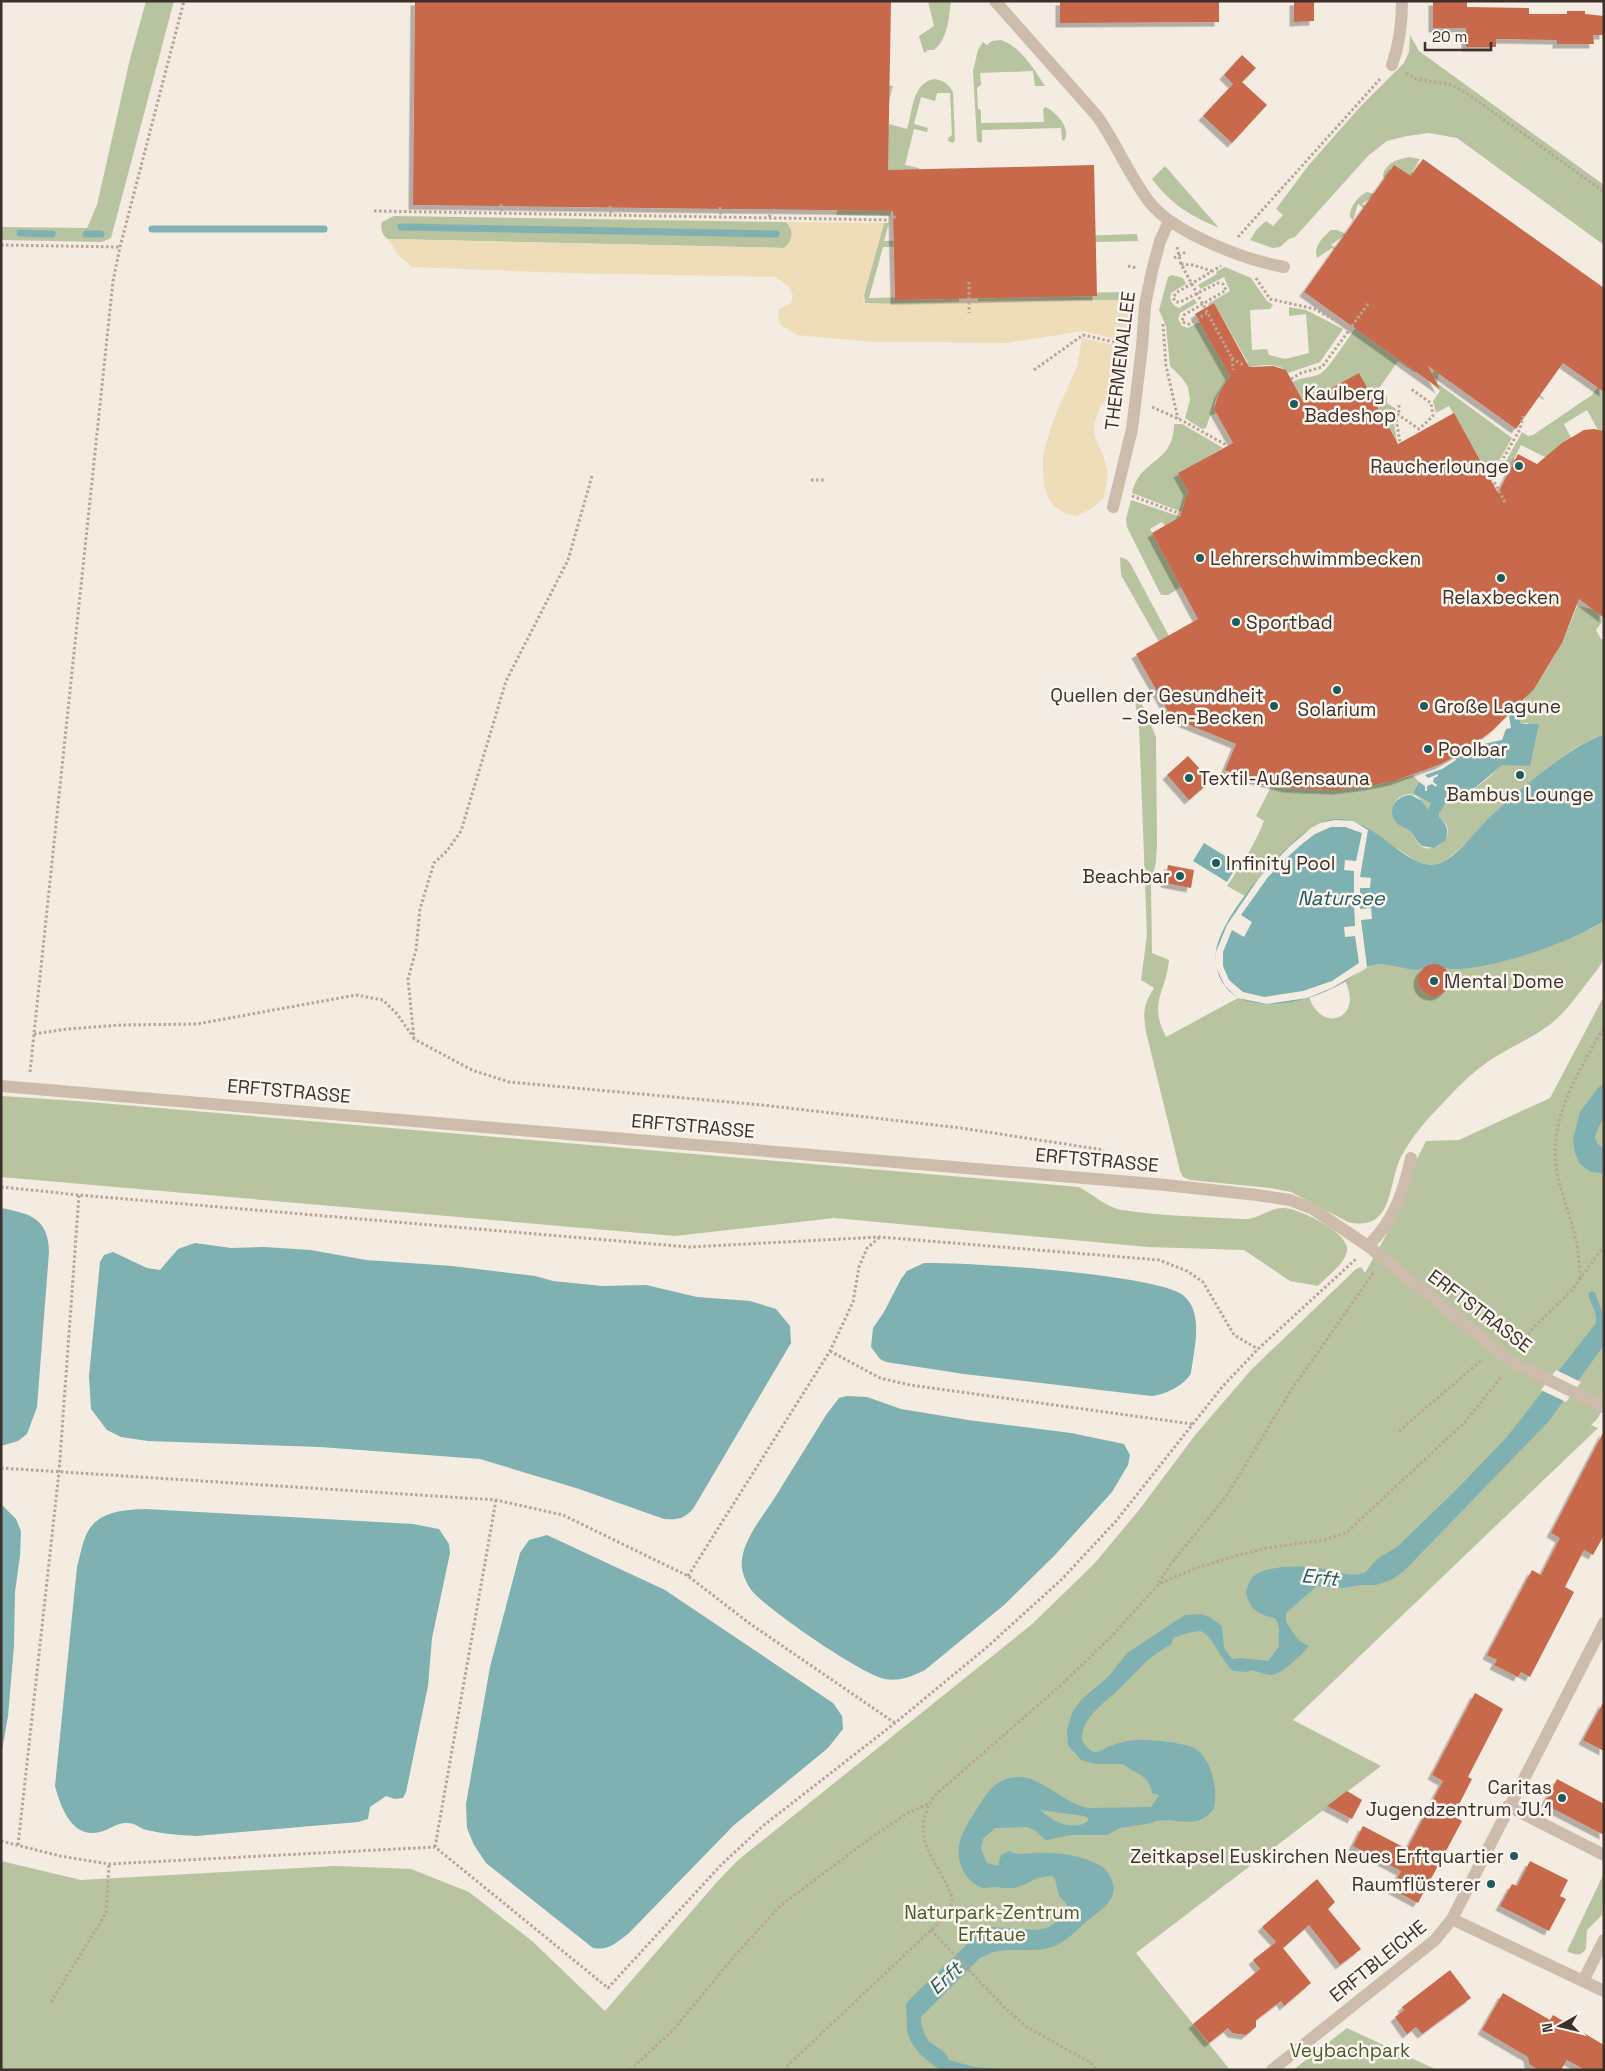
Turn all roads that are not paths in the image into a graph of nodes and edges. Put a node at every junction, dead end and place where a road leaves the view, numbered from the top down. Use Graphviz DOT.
graph roads {
  1 [pos="995,1"];
  2 [pos="1402,1"];
  3 [pos="1392,65"];
  4 [pos="1170,221"];
  5 [pos="1284,267"];
  6 [pos="1113,507"];
  7 [pos="1,1086"];
  8 [pos="1410,1158"];
  9 [pos="1368,1246"];
  10 [pos="1604,1407"];
  11 [pos="1604,1623"];
  12 [pos="1508,1806"];
  13 [pos="1604,1855"];
  14 [pos="1452,1919"];
  15 [pos="1604,1940"];
  16 [pos="1584,1981"];
  17 [pos="1604,1991"];
  18 [pos="1272,2070"];
  1 -- 4 [label="street"];
  2 -- 3 [label="street"];
  4 -- 5 [label="street"];
  4 -- 6 [label="street, THERMENALLEE"];
  7 -- 9 [label="street, ERFTSTRASSE"];
  8 -- 9 [label="street"];
  9 -- 10 [label="street, ERFTSTRASSE"];
  11 -- 12 [label="street, ERFTBLEICHE"];
  12 -- 13 [label="street"];
  12 -- 14 [label="street, ERFTBLEICHE"];
  14 -- 16 [label="street"];
  14 -- 18 [label="street, ERFTBLEICHE"];
  15 -- 16 [label="street"];
  16 -- 17 [label="street"];
}
